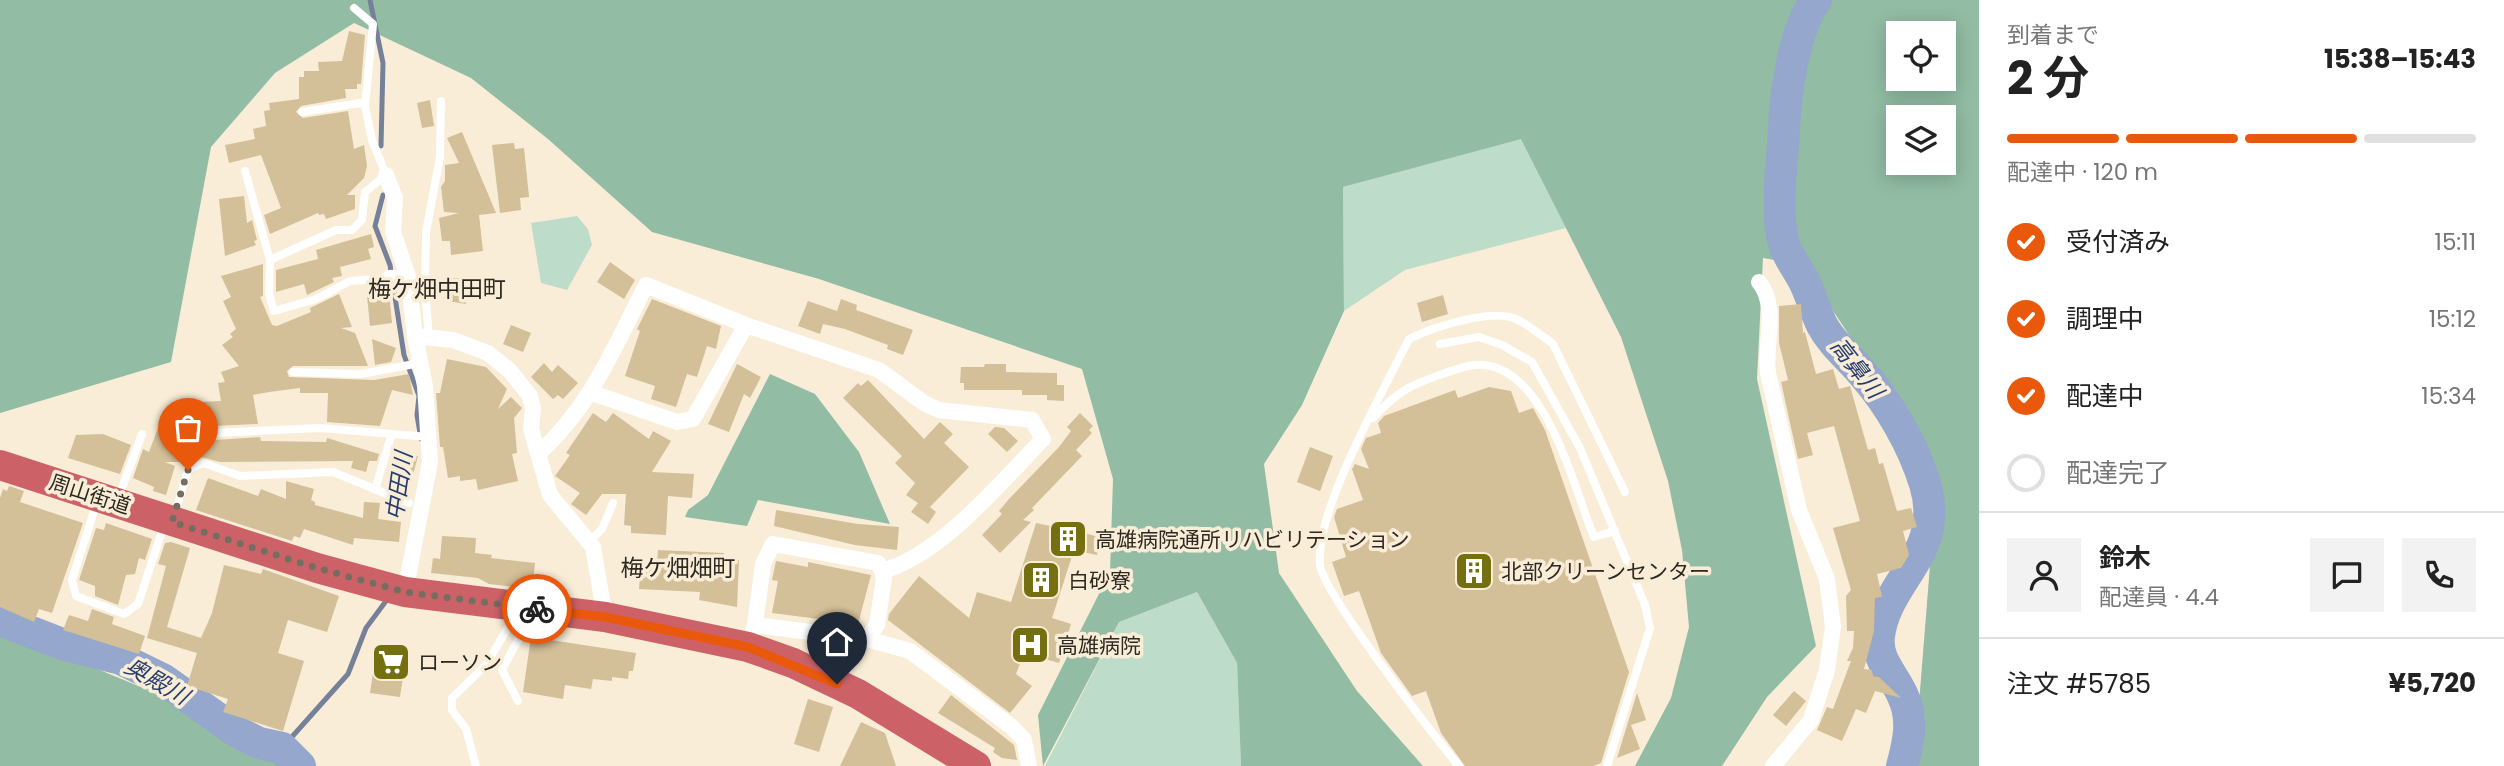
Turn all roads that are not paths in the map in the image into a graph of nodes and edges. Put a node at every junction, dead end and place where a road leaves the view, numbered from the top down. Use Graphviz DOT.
graph roads {
  1 [pos="354,8"];
  2 [pos="441,101"];
  3 [pos="365,106"];
  4 [pos="302,112"];
  5 [pos="245,171"];
  6 [pos="386,175"];
  7 [pos="270,260"];
  8 [pos="399,278"];
  9 [pos="1759,282"];
  10 [pos="746,325"];
  11 [pos="422,337"];
  12 [pos="1440,344"];
  13 [pos="420,363"];
  14 [pos="293,372"];
  15 [pos="592,393"];
  16 [pos="1366,426"];
  17 [pos="214,433"];
  18 [pos="142,434"];
  19 [pos="391,436"];
  20 [pos="429,438"];
  21 [pos="538,454"];
  22 [pos="0,465"];
  23 [pos="375,490"];
  24 [pos="1625,492"];
  25 [pos="108,499"];
  26 [pos="613,503"];
  27 [pos="417,504"];
  28 [pos="169,521"];
  29 [pos="1615,531"];
  30 [pos="589,542"];
  31 [pos="882,571"];
  32 [pos="398,590"];
  33 [pos="528,608"];
  34 [pos="605,617"];
  35 [pos="752,636"];
  36 [pos="867,639"];
  37 [pos="518,701"];
  38 [pos="475,766"];
  39 [pos="975,766"];
  40 [pos="1029,766"];
  41 [pos="1459,766"];
  42 [pos="1607,766"];
  43 [pos="1773,766"];
  1 -- 3 [label="lane"];
  2 -- 11 [label="lane"];
  3 -- 4 [label="lane"];
  3 -- 6 [label="lane"];
  5 -- 7 [label="lane"];
  6 -- 7 [label="lane"];
  6 -- 8 [label="street"];
  7 -- 8 [label="lane"];
  8 -- 11 [label="street"];
  9 -- 43 [label="street"];
  10 -- 15 [label="street"];
  10 -- 15 [label="street"];
  10 -- 31 [label="street"];
  11 -- 13 [label="street"];
  11 -- 21 [label="street"];
  12 -- 29 [label="lane"];
  13 -- 14 [label="lane"];
  13 -- 20 [label="street"];
  15 -- 21 [label="street"];
  16 -- 24 [label="lane"];
  16 -- 29 [label="lane"];
  16 -- 41 [label="lane"];
  17 -- 19 [label="lane"];
  18 -- 25 [label="lane"];
  19 -- 20 [label="lane"];
  19 -- 23 [label="lane"];
  20 -- 27 [label="street"];
  21 -- 30 [label="street"];
  22 -- 25 [label="highway, 周山街道"];
  23 -- 27 [label="lane"];
  23 -- 28 [label="lane"];
  25 -- 28 [label="highway, 周山街道"];
  25 -- 28 [label="lane"];
  26 -- 30 [label="lane"];
  27 -- 32 [label="street"];
  28 -- 32 [label="highway, 周山街道"];
  29 -- 42 [label="lane"];
  30 -- 34 [label="street"];
  31 -- 35 [label="street"];
  31 -- 36 [label="street"];
  32 -- 33 [label="highway, 周山街道"];
  33 -- 34 [label="highway, 周山街道"];
  33 -- 37 [label="lane"];
  33 -- 38 [label="lane"];
  34 -- 35 [label="highway, 周山街道"];
  35 -- 36 [label="street"];
  35 -- 39 [label="highway, 周山街道"];
  36 -- 40 [label="street"];
}
